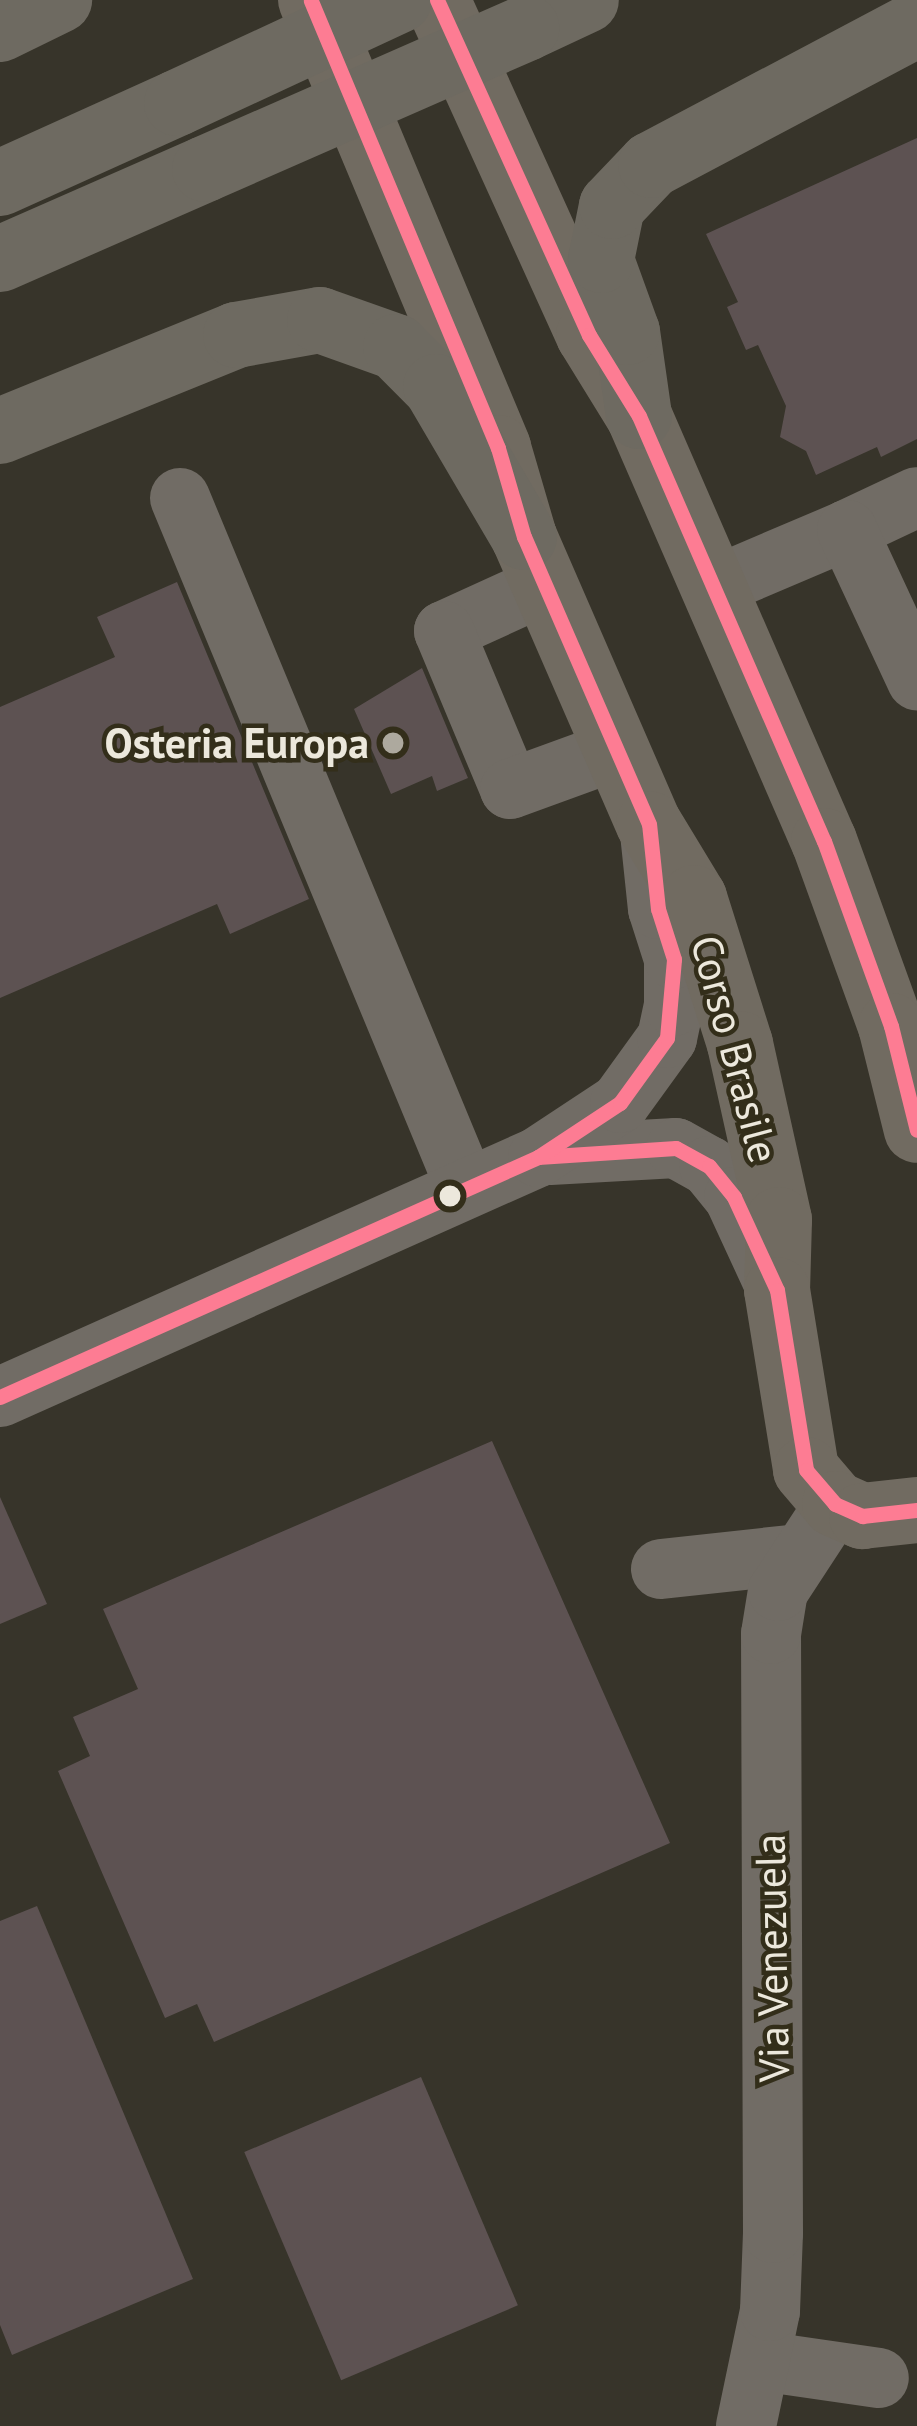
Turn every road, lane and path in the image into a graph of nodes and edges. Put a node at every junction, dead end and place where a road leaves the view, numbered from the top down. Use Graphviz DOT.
graph roads {
  1 [pos="59,0"];
  2 [pos="311,0"];
  3 [pos="399,0"];
  4 [pos="437,0"];
  5 [pos="586,0"];
  6 [pos="917,24"];
  7 [pos="0,29"];
  8 [pos="0,183"];
  9 [pos="0,259"];
  10 [pos="639,416"];
  11 [pos="0,431"];
  12 [pos="917,497"];
  13 [pos="180,498"];
  14 [pos="847,530"];
  15 [pos="535,561"];
  16 [pos="713,587"];
  17 [pos="917,680"];
  18 [pos="617,750"];
  19 [pos="649,824"];
  20 [pos="917,1130"];
  21 [pos="538,1156"];
  22 [pos="466,1188"];
  23 [pos="776,1290"];
  24 [pos="0,1397"];
  25 [pos="913,1514"];
  26 [pos="817,1529"];
  27 [pos="661,1569"];
  28 [pos="761,2361"];
  29 [pos="879,2378"];
  30 [pos="746,2426"];
  1 -- 7 [label="highway"];
  2 -- 15 [label="main road, Corso Brasile"];
  3 -- 8 [label="highway, bridge"];
  4 -- 10 [label="main road"];
  5 -- 9 [label="highway, bridge"];
  6 -- 10 [label="highway"];
  10 -- 16 [label="main road"];
  11 -- 15 [label="highway"];
  12 -- 14 [label="street"];
  13 -- 22 [label="street"];
  14 -- 16 [label="street"];
  14 -- 17 [label="street"];
  15 -- 18 [label="main road, Corso Brasile"];
  15 -- 18 [label="street"];
  16 -- 20 [label="main road"];
  18 -- 19 [label="main road, Corso Brasile"];
  19 -- 21 [label="street"];
  19 -- 23 [label="main road, Corso Brasile"];
  21 -- 22 [label="street"];
  21 -- 23 [label="street"];
  22 -- 24 [label="street"];
  23 -- 26 [label="main road, Corso Brasile"];
  25 -- 26 [label="main road"];
  26 -- 27 [label="street"];
  26 -- 28 [label="street, Via Venezuela"];
  28 -- 29 [label="street"];
  28 -- 30 [label="street, Via Venezuela"];
}
